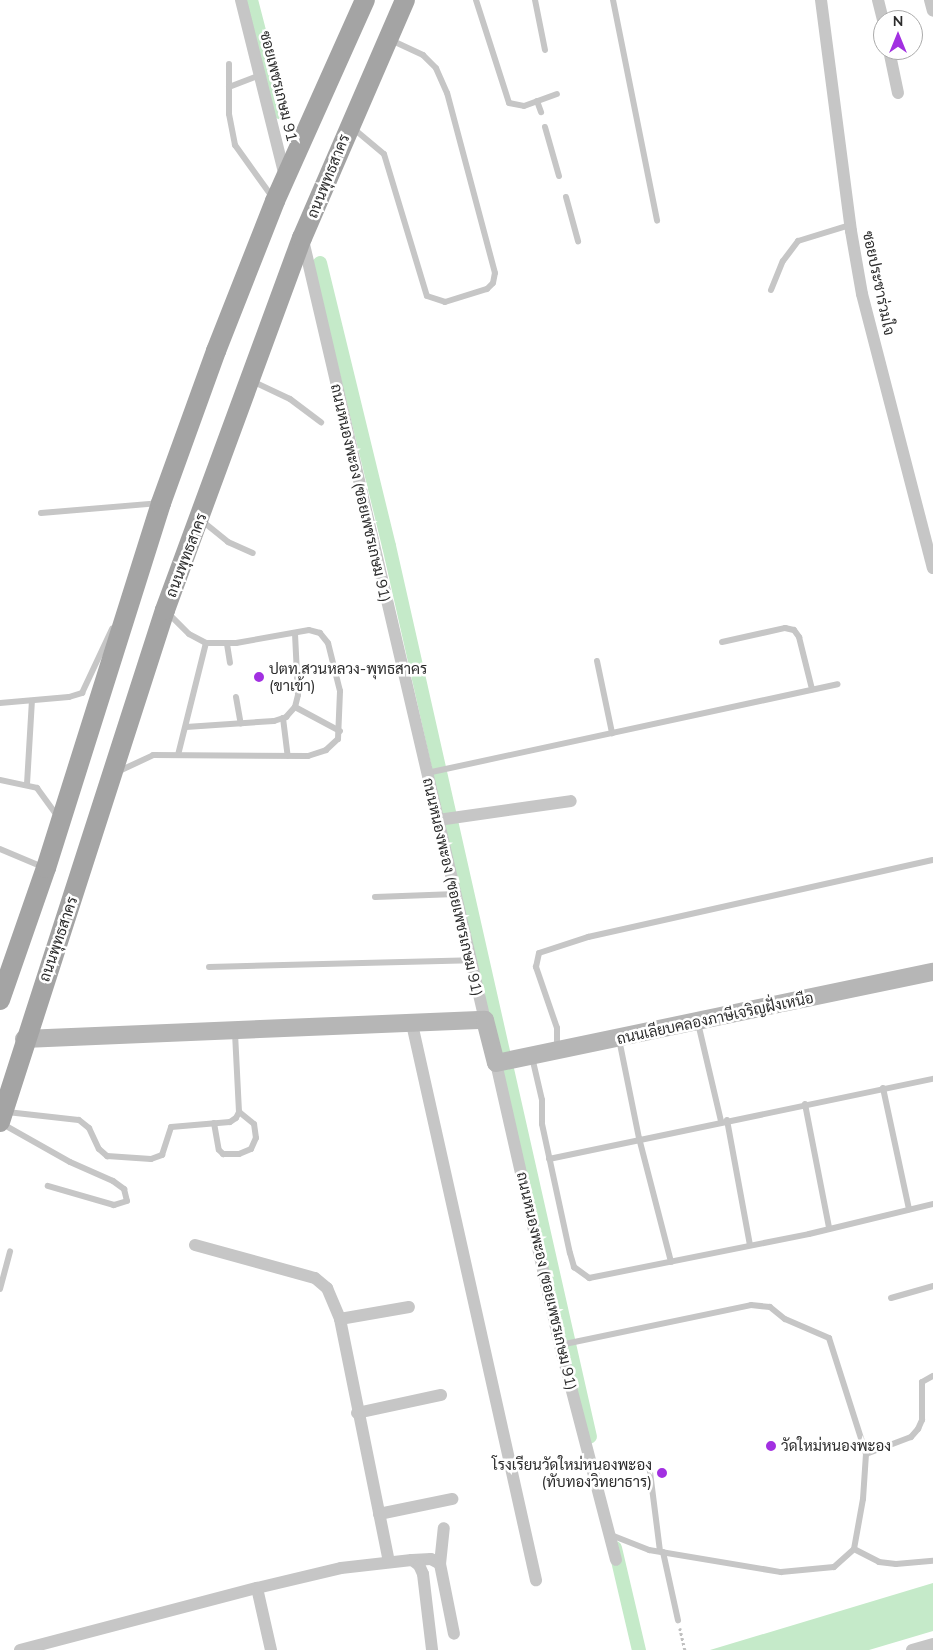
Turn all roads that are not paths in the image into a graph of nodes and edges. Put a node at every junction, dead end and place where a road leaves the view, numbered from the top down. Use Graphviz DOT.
graph roads {
  1 [pos="241,0"];
  2 [pos="405,0"];
  3 [pos="476,0"];
  4 [pos="535,0"];
  5 [pos="613,0"];
  6 [pos="821,0"];
  7 [pos="930,0"];
  8 [pos="359,4"];
  9 [pos="933,11"];
  10 [pos="387,38"];
  11 [pos="545,50"];
  12 [pos="891,60"];
  13 [pos="229,64"];
  14 [pos="260,75"];
  15 [pos="229,87"];
  16 [pos="898,93"];
  17 [pos="558,94"];
  18 [pos="537,101"];
  19 [pos="540,112"];
  20 [pos="349,125"];
  21 [pos="545,127"];
  22 [pos="559,176"];
  23 [pos="285,179"];
  24 [pos="566,197"];
  25 [pos="275,201"];
  26 [pos="657,221"];
  27 [pos="850,225"];
  28 [pos="302,238"];
  29 [pos="578,241"];
  30 [pos="771,290"];
  31 [pos="252,381"];
  32 [pos="322,422"];
  33 [pos="161,502"];
  34 [pos="41,512"];
  35 [pos="200,519"];
  36 [pos="252,553"];
  37 [pos="144,559"];
  38 [pos="933,568"];
  39 [pos="165,610"];
  40 [pos="295,633"];
  41 [pos="722,642"];
  42 [pos="206,643"];
  43 [pos="227,644"];
  44 [pos="597,661"];
  45 [pos="230,663"];
  46 [pos="837,684"];
  47 [pos="812,689"];
  48 [pos="236,697"];
  49 [pos="32,701"];
  50 [pos="0,703"];
  51 [pos="295,707"];
  52 [pos="283,718"];
  53 [pos="241,724"];
  54 [pos="186,727"];
  55 [pos="340,731"];
  56 [pos="612,733"];
  57 [pos="178,755"];
  58 [pos="288,756"];
  59 [pos="427,773"];
  60 [pos="112,774"];
  61 [pos="0,780"];
  62 [pos="27,784"];
  63 [pos="571,801"];
  64 [pos="438,820"];
  65 [pos="60,822"];
  66 [pos="0,849"];
  67 [pos="933,860"];
  68 [pos="46,868"];
  69 [pos="456,894"];
  70 [pos="375,897"];
  71 [pos="471,960"];
  72 [pos="209,966"];
  73 [pos="933,972"];
  74 [pos="0,1000"];
  75 [pos="485,1020"];
  76 [pos="698,1021"];
  77 [pos="412,1024"];
  78 [pos="235,1032"];
  79 [pos="619,1038"];
  80 [pos="24,1039"];
  81 [pos="557,1051"];
  82 [pos="531,1056"];
  83 [pos="496,1063"];
  84 [pos="933,1078"];
  85 [pos="883,1088"];
  86 [pos="805,1104"];
  87 [pos="239,1112"];
  88 [pos="1,1119"];
  89 [pos="724,1120"];
  90 [pos="214,1123"];
  91 [pos="639,1138"];
  92 [pos="549,1159"];
  93 [pos="48,1186"];
  94 [pos="933,1204"];
  95 [pos="909,1209"];
  96 [pos="829,1228"];
  97 [pos="195,1245"];
  98 [pos="750,1245"];
  99 [pos="10,1251"];
  100 [pos="671,1262"];
  101 [pos="933,1286"];
  102 [pos="0,1289"];
  103 [pos="891,1298"];
  104 [pos="409,1307"];
  105 [pos="340,1319"];
  106 [pos="560,1345"];
  107 [pos="933,1376"];
  108 [pos="441,1395"];
  109 [pos="357,1413"];
  110 [pos="866,1454"];
  111 [pos="649,1464"];
  112 [pos="452,1499"];
  113 [pos="378,1514"];
  114 [pos="444,1528"];
  115 [pos="611,1535"];
  116 [pos="854,1549"];
  117 [pos="662,1552"];
  118 [pos="412,1560"];
  119 [pos="616,1560"];
  120 [pos="388,1562"];
  121 [pos="933,1562"];
  122 [pos="440,1564"];
  123 [pos="536,1580"];
  124 [pos="257,1588"];
  125 [pos="678,1620"];
  126 [pos="454,1634"];
  127 [pos="933,1644"];
  128 [pos="55,1645"];
  129 [pos="20,1650"];
  130 [pos="271,1650"];
  131 [pos="432,1650"];
  132 [pos="912,1650"];
  1 -- 14 [label="street, ซอยเพชรเกษม 91"];
  2 -- 10 [label="main road, ถนนพุทธสาคร"];
  3 -- 18 [label="lane"];
  4 -- 11 [label="lane"];
  5 -- 26 [label="lane"];
  6 -- 27 [label="street, ซอยประชาร่วมใจ"];
  7 -- 9 [label="street"];
  8 -- 23 [label="main road"];
  10 -- 20 [label="main road, ถนนพุทธสาคร"];
  10 -- 20 [label="lane"];
  12 -- 16 [label="street"];
  13 -- 15 [label="lane"];
  14 -- 15 [label="lane"];
  14 -- 23 [label="street, ซอยเพชรเกษม 91"];
  15 -- 25 [label="lane"];
  17 -- 18 [label="lane"];
  18 -- 19 [label="lane"];
  20 -- 28 [label="main road, ถนนพุทธสาคร"];
  21 -- 22 [label="lane"];
  23 -- 25 [label="main road"];
  24 -- 29 [label="lane"];
  25 -- 33 [label="main road"];
  27 -- 30 [label="lane"];
  27 -- 38 [label="street, ซอยประชาร่วมใจ"];
  28 -- 31 [label="main road, ถนนพุทธสาคร"];
  28 -- 59 [label="street, ถนนหนองพะอง (ซอยเพชรเกษม 91)"];
  31 -- 32 [label="lane"];
  31 -- 35 [label="main road, ถนนพุทธสาคร"];
  33 -- 34 [label="lane"];
  33 -- 37 [label="main road"];
  35 -- 36 [label="lane"];
  35 -- 39 [label="main road, ถนนพุทธสาคร"];
  37 -- 49 [label="lane"];
  37 -- 65 [label="main road"];
  39 -- 42 [label="lane"];
  39 -- 60 [label="main road, ถนนพุทธสาคร"];
  40 -- 43 [label="lane"];
  40 -- 51 [label="lane"];
  40 -- 55 [label="lane"];
  41 -- 47 [label="lane"];
  42 -- 43 [label="lane"];
  42 -- 54 [label="lane"];
  43 -- 45 [label="lane"];
  44 -- 56 [label="lane"];
  46 -- 47 [label="lane"];
  47 -- 56 [label="lane"];
  48 -- 53 [label="lane"];
  49 -- 50 [label="lane"];
  49 -- 62 [label="lane"];
  51 -- 52 [label="lane"];
  51 -- 55 [label="lane"];
  52 -- 53 [label="lane"];
  52 -- 58 [label="lane"];
  53 -- 54 [label="lane"];
  54 -- 57 [label="lane"];
  55 -- 58 [label="lane"];
  56 -- 59 [label="lane"];
  57 -- 58 [label="lane"];
  57 -- 60 [label="lane"];
  59 -- 64 [label="street, ถนนหนองพะอง (ซอยเพชรเกษม 91)"];
  60 -- 80 [label="main road, ถนนพุทธสาคร"];
  61 -- 62 [label="lane"];
  62 -- 65 [label="lane"];
  63 -- 64 [label="street"];
  64 -- 69 [label="street, ถนนหนองพะอง (ซอยเพชรเกษม 91)"];
  65 -- 68 [label="main road"];
  66 -- 68 [label="lane"];
  67 -- 81 [label="lane"];
  68 -- 74 [label="main road"];
  69 -- 70 [label="lane"];
  69 -- 71 [label="street, ถนนหนองพะอง (ซอยเพชรเกษม 91)"];
  71 -- 72 [label="lane"];
  71 -- 75 [label="street, ถนนหนองพะอง (ซอยเพชรเกษม 91)"];
  73 -- 76 [label="main road, ถนนเลียบคลองภาษีเจริญฝั่งเหนือ"];
  75 -- 77 [label="main road"];
  75 -- 83 [label="main road, ถนนหนองพะอง (ซอยเพชรเกษม 91)"];
  76 -- 79 [label="main road, ถนนเลียบคลองภาษีเจริญฝั่งเหนือ"];
  76 -- 89 [label="lane"];
  77 -- 78 [label="main road"];
  77 -- 123 [label="street"];
  78 -- 80 [label="main road"];
  78 -- 87 [label="lane"];
  79 -- 81 [label="main road, ถนนเลียบคลองภาษีเจริญฝั่งเหนือ"];
  79 -- 91 [label="lane"];
  80 -- 88 [label="main road, ถนนพุทธสาคร"];
  81 -- 82 [label="main road, ถนนเลียบคลองภาษีเจริญฝั่งเหนือ"];
  82 -- 83 [label="main road, ถนนเลียบคลองภาษีเจริญฝั่งเหนือ"];
  82 -- 92 [label="lane"];
  83 -- 106 [label="street, ถนนหนองพะอง (ซอยเพชรเกษม 91)"];
  84 -- 85 [label="lane"];
  85 -- 86 [label="lane"];
  85 -- 95 [label="lane"];
  86 -- 89 [label="lane"];
  86 -- 96 [label="lane"];
  87 -- 90 [label="lane"];
  87 -- 90 [label="lane"];
  88 -- 90 [label="lane"];
  88 -- 93 [label="lane"];
  89 -- 91 [label="lane"];
  89 -- 98 [label="lane"];
  91 -- 92 [label="lane"];
  91 -- 100 [label="lane"];
  92 -- 100 [label="lane"];
  94 -- 95 [label="lane"];
  95 -- 96 [label="lane"];
  96 -- 98 [label="lane"];
  97 -- 105 [label="street"];
  98 -- 100 [label="lane"];
  99 -- 102 [label="lane"];
  101 -- 103 [label="lane"];
  104 -- 105 [label="street"];
  105 -- 109 [label="street"];
  106 -- 110 [label="lane"];
  106 -- 115 [label="street, ถนนหนองพะอง (ซอยเพชรเกษม 91)"];
  107 -- 110 [label="lane"];
  108 -- 109 [label="street"];
  109 -- 113 [label="street"];
  110 -- 116 [label="lane"];
  111 -- 117 [label="lane"];
  112 -- 113 [label="street"];
  113 -- 120 [label="street"];
  114 -- 122 [label="street"];
  115 -- 117 [label="lane"];
  115 -- 119 [label="street, ถนนหนองพะอง (ซอยเพชรเกษม 91)"];
  116 -- 117 [label="lane"];
  116 -- 121 [label="lane"];
  117 -- 125 [label="lane"];
  118 -- 120 [label="street"];
  118 -- 122 [label="street"];
  118 -- 131 [label="street"];
  120 -- 124 [label="street"];
  122 -- 126 [label="street"];
  124 -- 128 [label="street"];
  124 -- 130 [label="street"];
  127 -- 132 [label="street"];
  128 -- 129 [label="street"];
}
